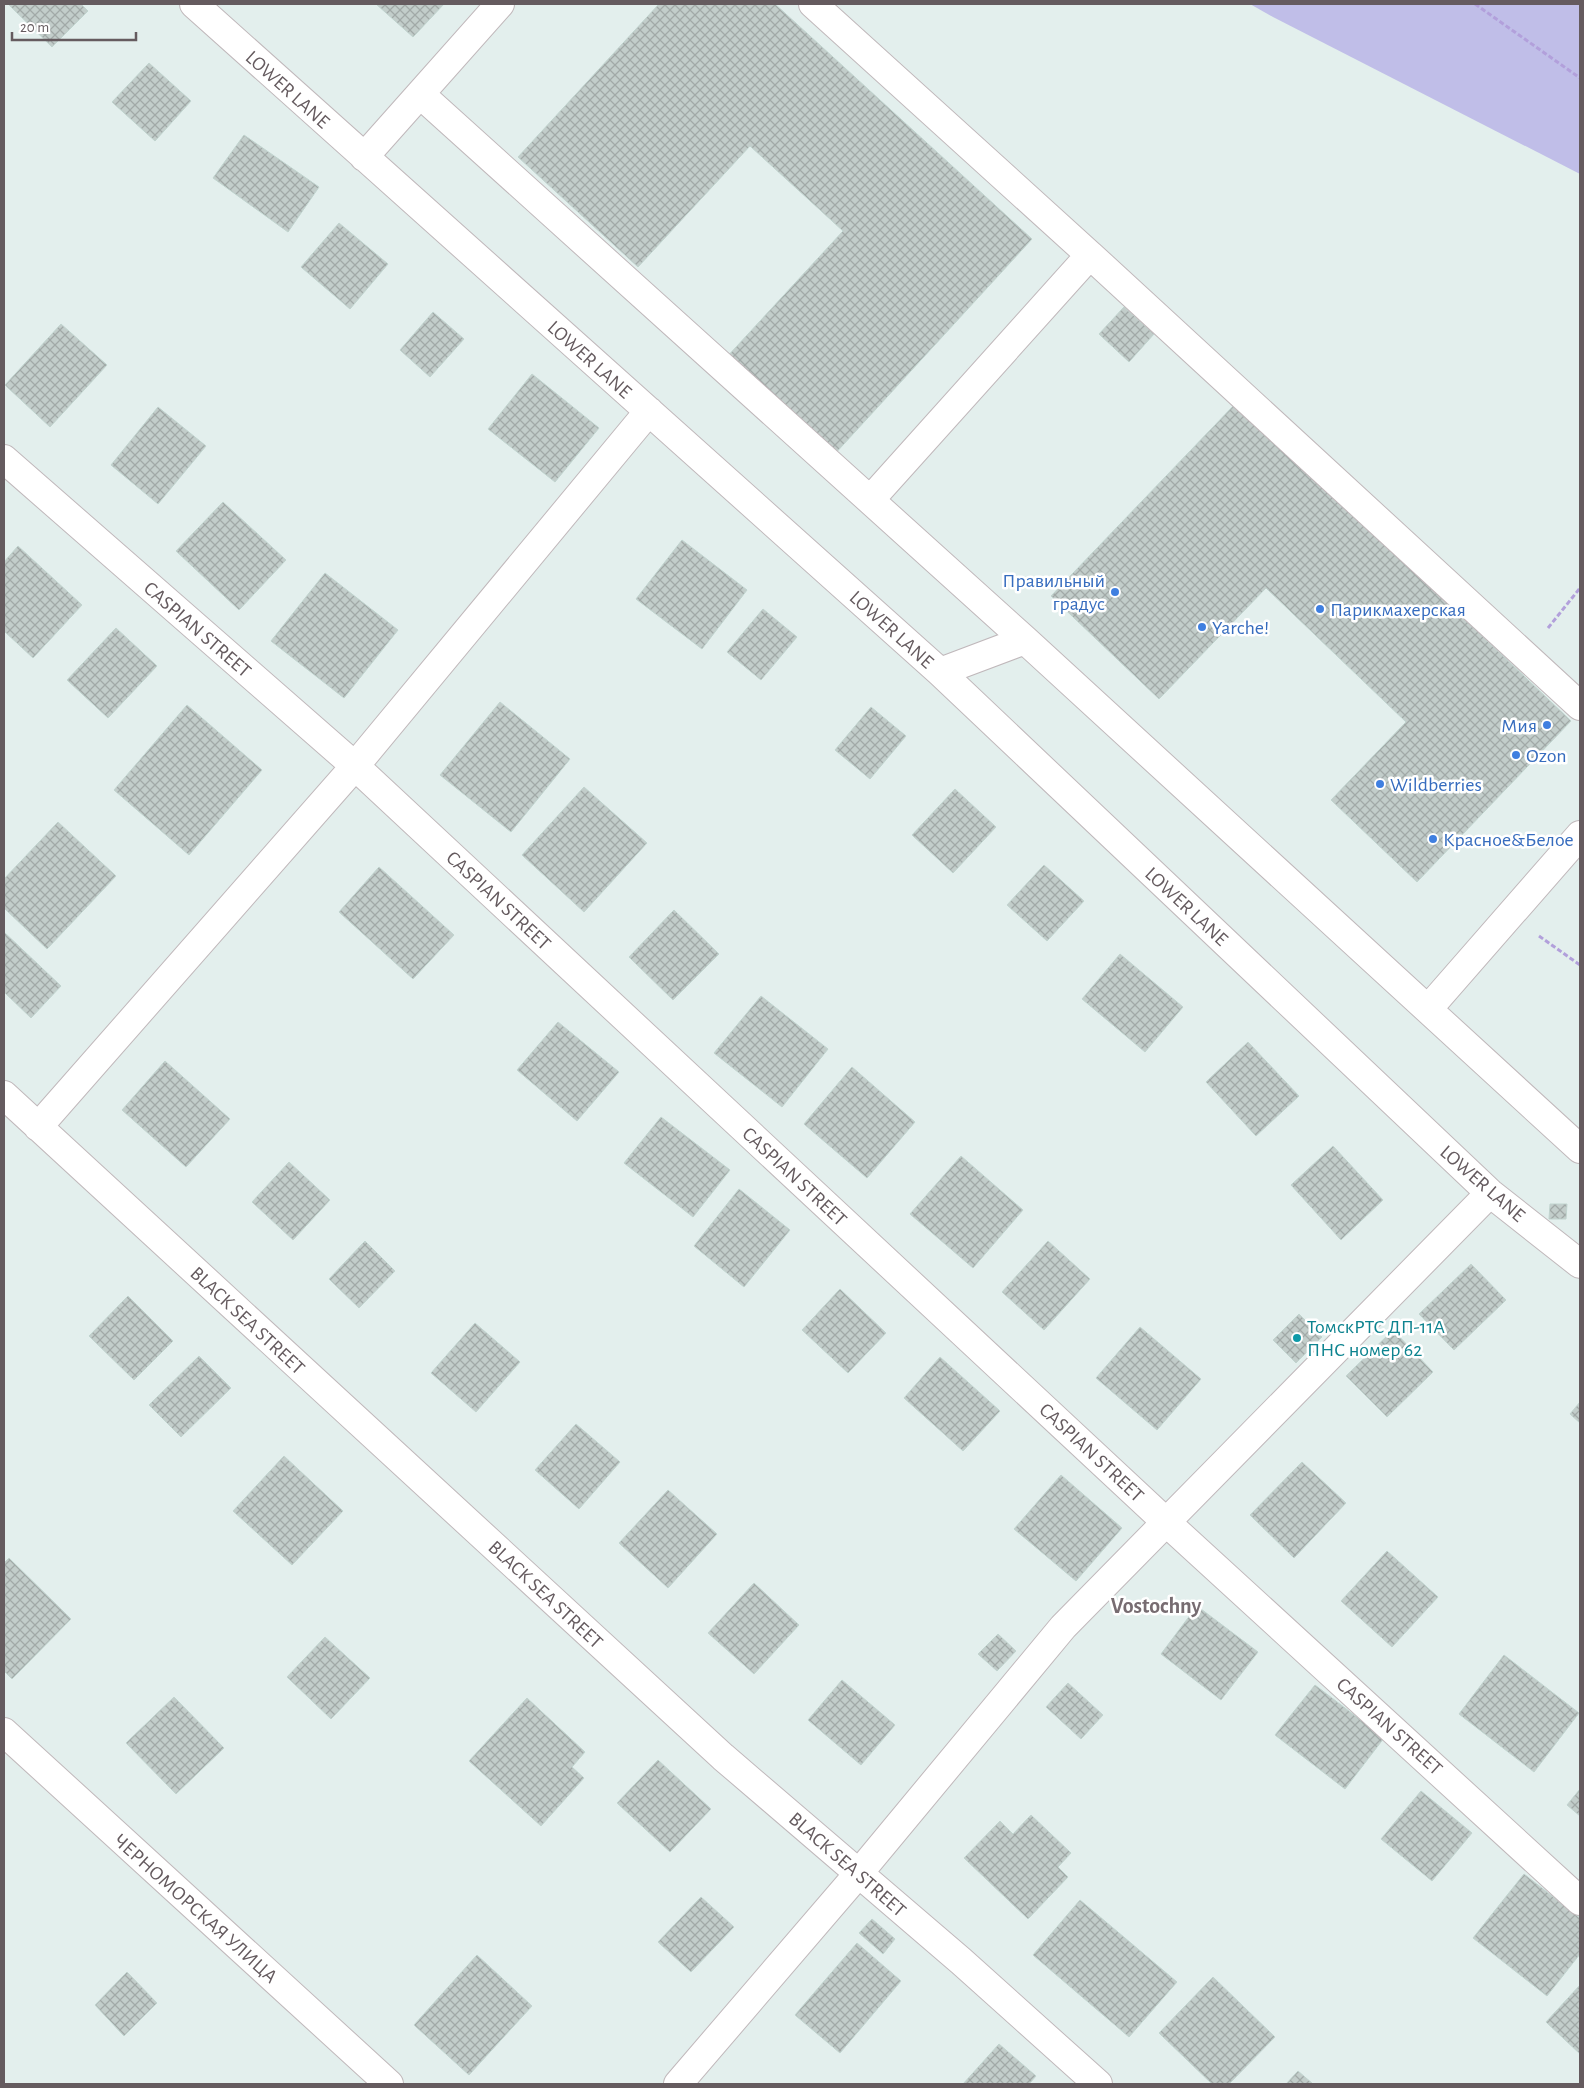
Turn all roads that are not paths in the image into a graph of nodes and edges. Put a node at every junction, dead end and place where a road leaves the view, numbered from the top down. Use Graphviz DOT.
graph roads {
  1 [pos="194,4"];
  2 [pos="500,4"];
  3 [pos="813,4"];
  4 [pos="420,94"];
  5 [pos="364,157"];
  6 [pos="1090,255"];
  7 [pos="649,411"];
  8 [pos="4,459"];
  9 [pos="870,500"];
  10 [pos="1025,640"];
  11 [pos="940,672"];
  12 [pos="1580,706"];
  13 [pos="355,766"];
  14 [pos="1580,835"];
  15 [pos="1428,1009"];
  16 [pos="4,1095"];
  17 [pos="38,1126"];
  18 [pos="1580,1149"];
  19 [pos="1490,1193"];
  20 [pos="1580,1264"];
  21 [pos="1166,1522"];
  22 [pos="4,1732"];
  23 [pos="859,1873"];
  24 [pos="1580,1901"];
  25 [pos="389,2084"];
  26 [pos="678,2084"];
  27 [pos="1098,2084"];
  1 -- 5 [label="street, LOWER LANE"];
  2 -- 4 [label="street"];
  3 -- 6 [label="street"];
  4 -- 5 [label="street"];
  4 -- 9 [label="street"];
  5 -- 7 [label="street, LOWER LANE"];
  6 -- 9 [label="street"];
  6 -- 12 [label="street"];
  7 -- 11 [label="street, LOWER LANE"];
  7 -- 13 [label="street"];
  8 -- 13 [label="street, CASPIAN STREET"];
  9 -- 10 [label="street"];
  10 -- 11 [label="street"];
  10 -- 15 [label="street"];
  11 -- 19 [label="street, LOWER LANE"];
  13 -- 17 [label="street"];
  13 -- 21 [label="street, CASPIAN STREET"];
  14 -- 15 [label="street"];
  15 -- 18 [label="street"];
  16 -- 17 [label="street, BLACK SEA STREET"];
  17 -- 23 [label="street, BLACK SEA STREET"];
  19 -- 20 [label="street, LOWER LANE"];
  19 -- 21 [label="street"];
  21 -- 23 [label="street"];
  21 -- 24 [label="street, CASPIAN STREET"];
  22 -- 25 [label="street, ЧЕРНОМОРСКАЯ УЛИЦА"];
  23 -- 26 [label="street"];
  23 -- 27 [label="street, BLACK SEA STREET"];
}
